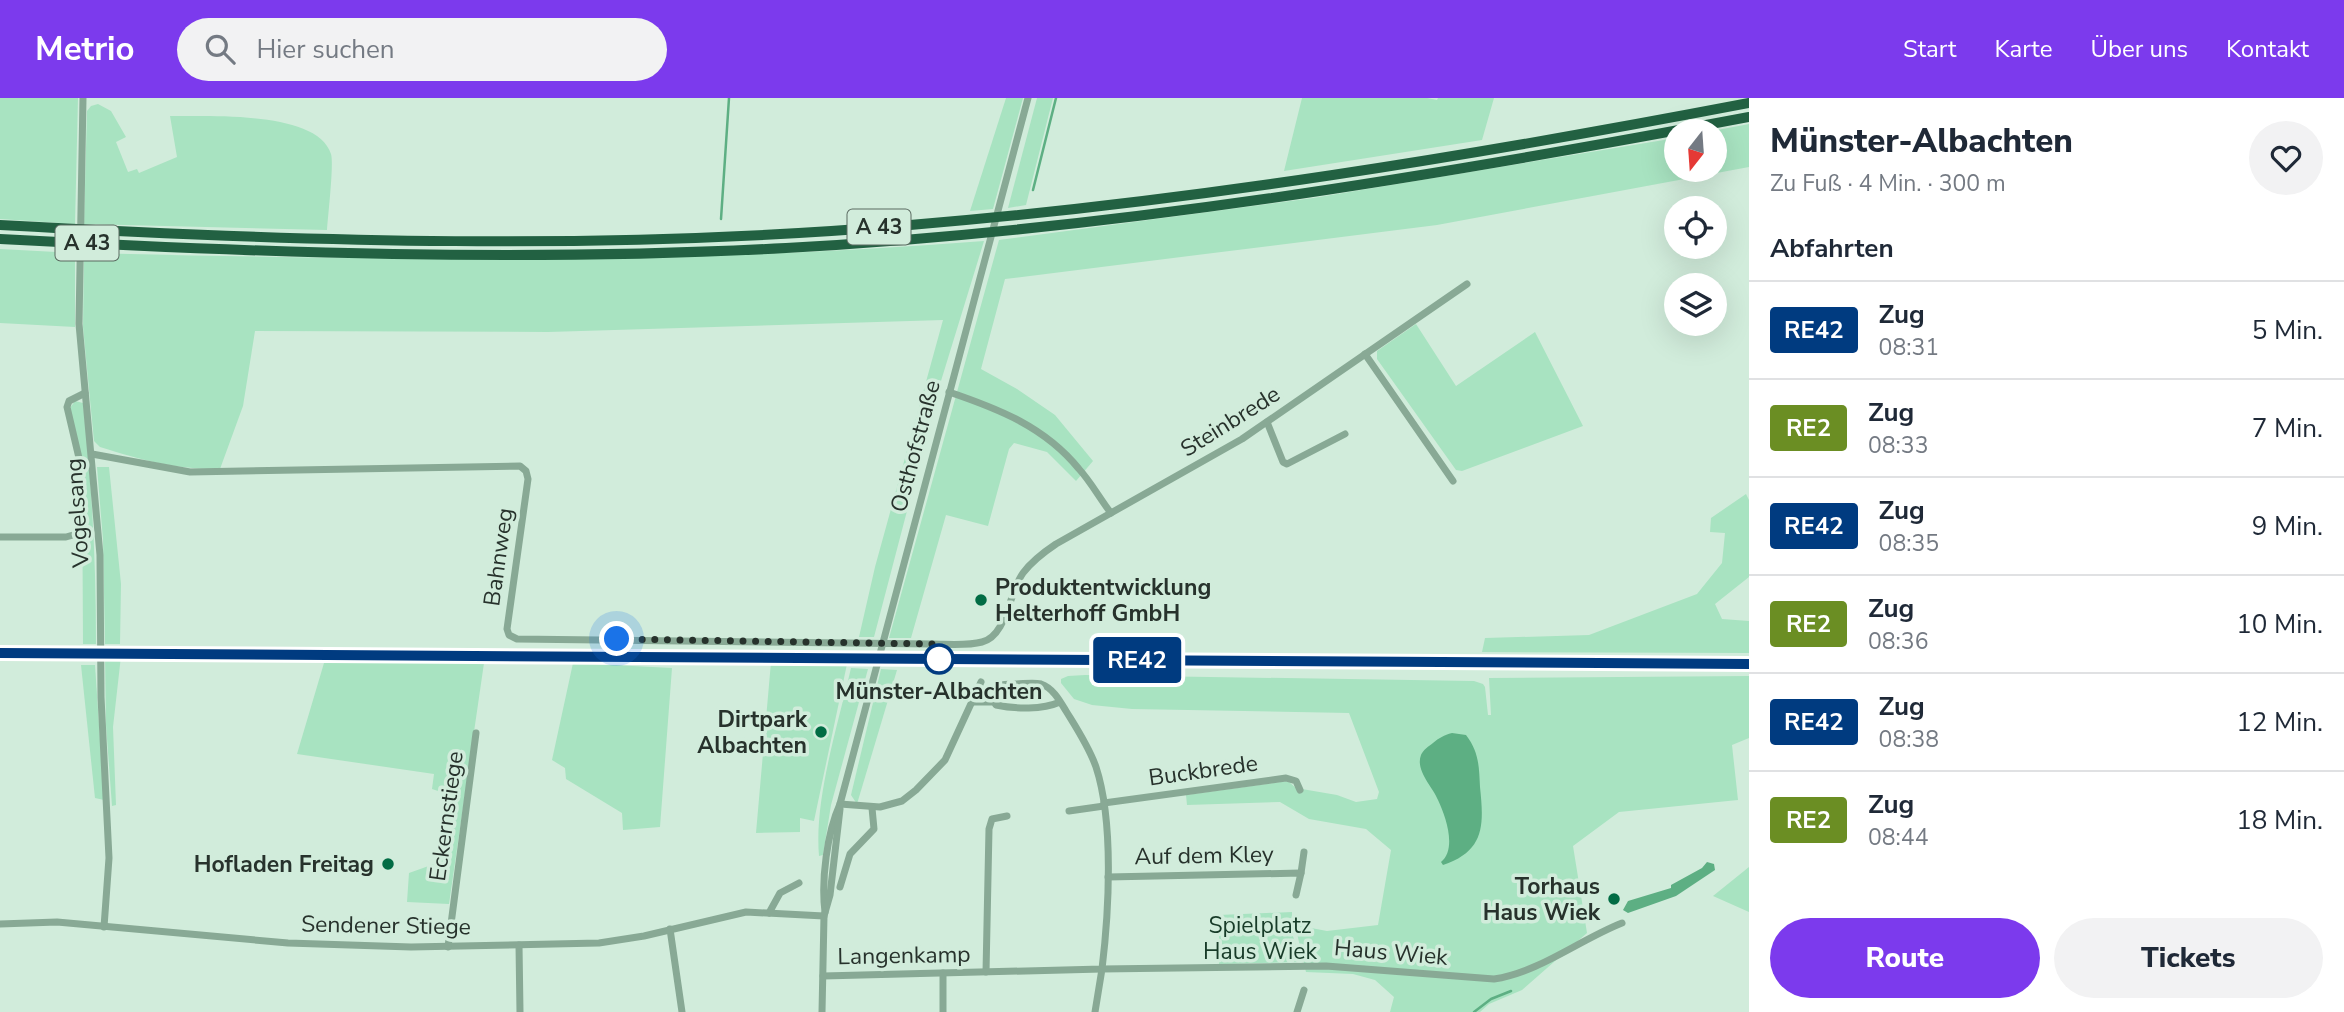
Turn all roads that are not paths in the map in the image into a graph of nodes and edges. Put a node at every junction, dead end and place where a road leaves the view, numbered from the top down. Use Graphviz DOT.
graph roads {
  1 [pos="83,98"];
  2 [pos="1028,98"];
  3 [pos="1749,103"];
  4 [pos="1749,117"];
  5 [pos="0,225"];
  6 [pos="0,239"];
  7 [pos="1466,284"];
  8 [pos="1364,354"];
  9 [pos="949,392"];
  10 [pos="85,393"];
  11 [pos="1267,422"];
  12 [pos="1345,434"];
  13 [pos="93,454"];
  14 [pos="1453,481"];
  15 [pos="1111,513"];
  16 [pos="0,537"];
  17 [pos="998,632"];
  18 [pos="981,682"];
  19 [pos="973,702"];
  20 [pos="993,702"];
  21 [pos="1060,702"];
  22 [pos="476,733"];
  23 [pos="1300,790"];
  24 [pos="840,804"];
  25 [pos="1104,804"];
  26 [pos="872,808"];
  27 [pos="1069,811"];
  28 [pos="1007,816"];
  29 [pos="1304,852"];
  30 [pos="1301,873"];
  31 [pos="1108,877"];
  32 [pos="799,883"];
  33 [pos="840,887"];
  34 [pos="1296,895"];
  35 [pos="769,912"];
  36 [pos="824,914"];
  37 [pos="1622,923"];
  38 [pos="0,924"];
  39 [pos="104,927"];
  40 [pos="670,929"];
  41 [pos="519,945"];
  42 [pos="448,947"];
  43 [pos="1102,968"];
  44 [pos="986,972"];
  45 [pos="943,973"];
  46 [pos="822,976"];
  47 [pos="1304,990"];
  48 [pos="520,1012"];
  49 [pos="682,1012"];
  50 [pos="822,1012"];
  51 [pos="943,1012"];
  52 [pos="1095,1012"];
  53 [pos="1297,1012"];
  1 -- 10 [label="street, Vogelsang"];
  2 -- 9 [label="street, Osthofstraße"];
  3 -- 5 [label="highway, A 43"];
  4 -- 6 [label="highway, A 43"];
  7 -- 8 [label="street, Steinbrede"];
  8 -- 11 [label="street, Steinbrede"];
  8 -- 14 [label="street"];
  9 -- 15 [label="street"];
  9 -- 24 [label="street, Osthofstraße"];
  10 -- 13 [label="street, Vogelsang"];
  10 -- 16 [label="street"];
  11 -- 12 [label="street"];
  11 -- 15 [label="street, Steinbrede"];
  13 -- 17 [label="street, Bahnweg"];
  13 -- 39 [label="street, Vogelsang"];
  15 -- 17 [label="street, Steinbrede"];
  18 -- 19 [label="street"];
  19 -- 20 [label="street"];
  19 -- 26 [label="street"];
  20 -- 21 [label="street"];
  20 -- 21 [label="street"];
  21 -- 25 [label="street"];
  22 -- 42 [label="street, Eckernstiege"];
  23 -- 25 [label="street, Buckbrede"];
  24 -- 26 [label="street"];
  24 -- 36 [label="street, Osthofstraße"];
  25 -- 27 [label="street"];
  25 -- 31 [label="street"];
  26 -- 33 [label="street"];
  28 -- 44 [label="street, Langenkamp"];
  29 -- 30 [label="street, Auf dem Kley"];
  30 -- 31 [label="street, Auf dem Kley"];
  30 -- 34 [label="street, Auf dem Kley"];
  31 -- 43 [label="street"];
  32 -- 35 [label="street"];
  35 -- 36 [label="street, Sendener Stiege"];
  35 -- 40 [label="street, Sendener Stiege"];
  36 -- 46 [label="street, Osthofstraße"];
  37 -- 43 [label="street, Haus Wiek"];
  38 -- 39 [label="street, Sendener Stiege"];
  39 -- 42 [label="street, Sendener Stiege"];
  40 -- 41 [label="street, Sendener Stiege"];
  40 -- 49 [label="street"];
  41 -- 42 [label="street, Sendener Stiege"];
  41 -- 48 [label="street"];
  43 -- 44 [label="street, Langenkamp"];
  43 -- 52 [label="street"];
  44 -- 45 [label="street, Langenkamp"];
  45 -- 46 [label="street, Langenkamp"];
  45 -- 51 [label="street"];
  46 -- 50 [label="street, Osthofstraße"];
  47 -- 53 [label="street"];
}
